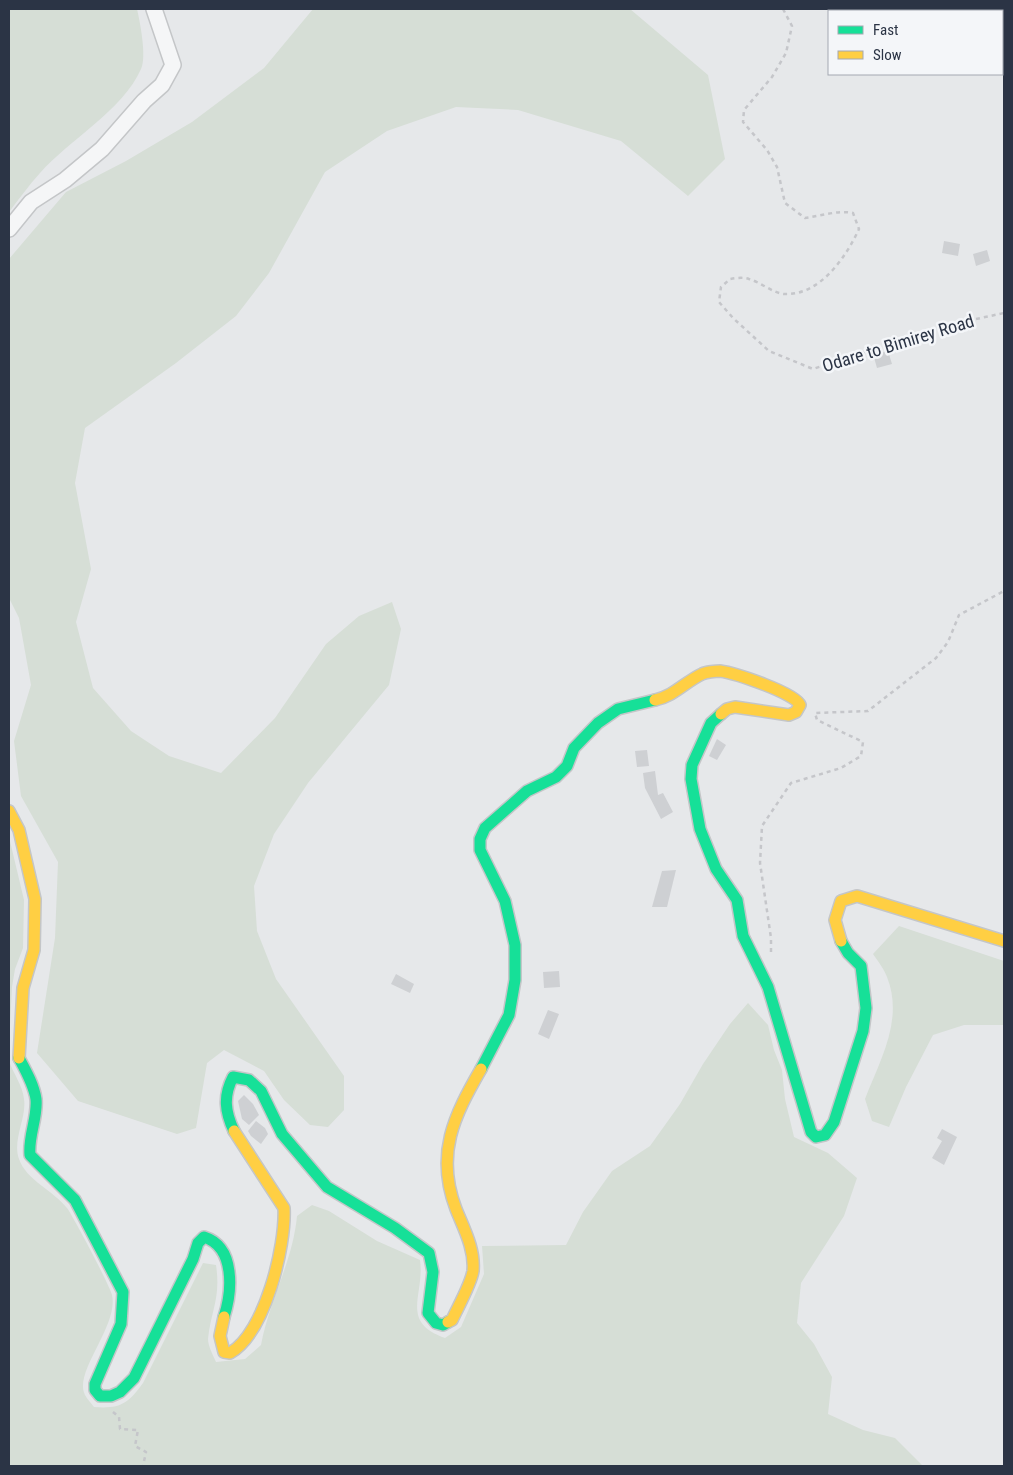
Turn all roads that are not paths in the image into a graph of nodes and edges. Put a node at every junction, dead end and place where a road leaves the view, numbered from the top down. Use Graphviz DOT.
graph roads {
  1 [pos="154,9"];
  2 [pos="9,229"];
  3 [pos="9,810"];
  4 [pos="1004,941"];
  1 -- 2 [label="street"];
  3 -- 4 [label="street"];
}
